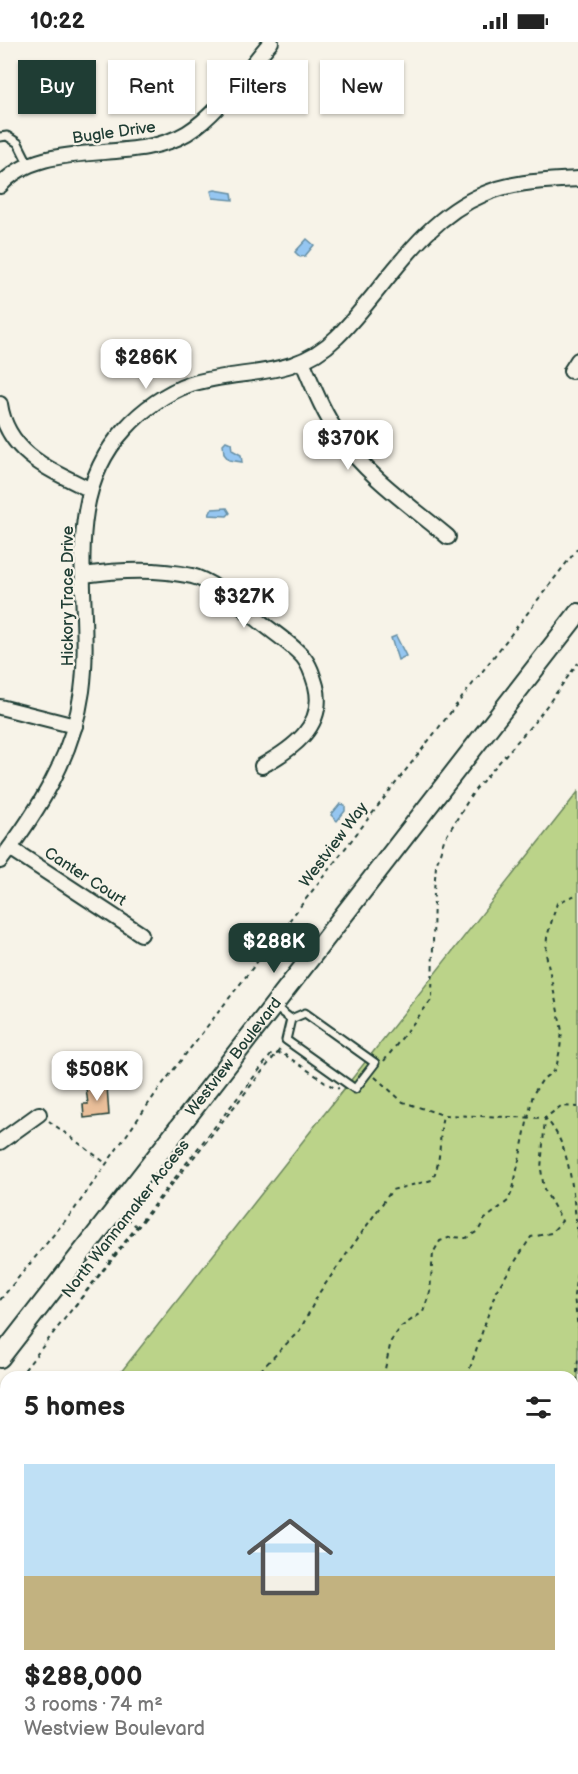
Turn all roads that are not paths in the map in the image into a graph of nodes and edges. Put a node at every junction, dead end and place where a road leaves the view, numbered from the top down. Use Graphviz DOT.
graph roads {
  1 [pos="271,42"];
  2 [pos="0,137"];
  3 [pos="29,165"];
  4 [pos="578,179"];
  5 [pos="0,186"];
  6 [pos="303,363"];
  7 [pos="0,404"];
  8 [pos="89,489"];
  9 [pos="448,537"];
  10 [pos="83,575"];
  11 [pos="578,613"];
  12 [pos="0,707"];
  13 [pos="75,726"];
  14 [pos="262,766"];
  15 [pos="10,848"];
  16 [pos="0,861"];
  17 [pos="141,934"];
  18 [pos="273,1006"];
  19 [pos="291,1019"];
  20 [pos="39,1114"];
  21 [pos="0,1142"];
  22 [pos="0,1358"];
  1 -- 3 [label="street, Bugle Drive"];
  2 -- 3 [label="lane"];
  3 -- 5 [label="street, Bugle Drive"];
  4 -- 6 [label="street, Hickory Trace Drive"];
  6 -- 8 [label="street, Hickory Trace Drive"];
  6 -- 9 [label="street"];
  7 -- 8 [label="street"];
  8 -- 10 [label="street, Hickory Trace Drive"];
  10 -- 13 [label="street, Hickory Trace Drive"];
  10 -- 14 [label="street"];
  11 -- 18 [label="street, Westview Boulevard"];
  12 -- 13 [label="street"];
  13 -- 15 [label="street, Hickory Trace Drive"];
  15 -- 16 [label="street, Hickory Trace Drive"];
  15 -- 17 [label="street, Canter Court"];
  18 -- 19 [label="lane"];
  18 -- 22 [label="street, Westview Boulevard"];
  19 -- 19 [label="lane"];
  20 -- 21 [label="street"];
}
